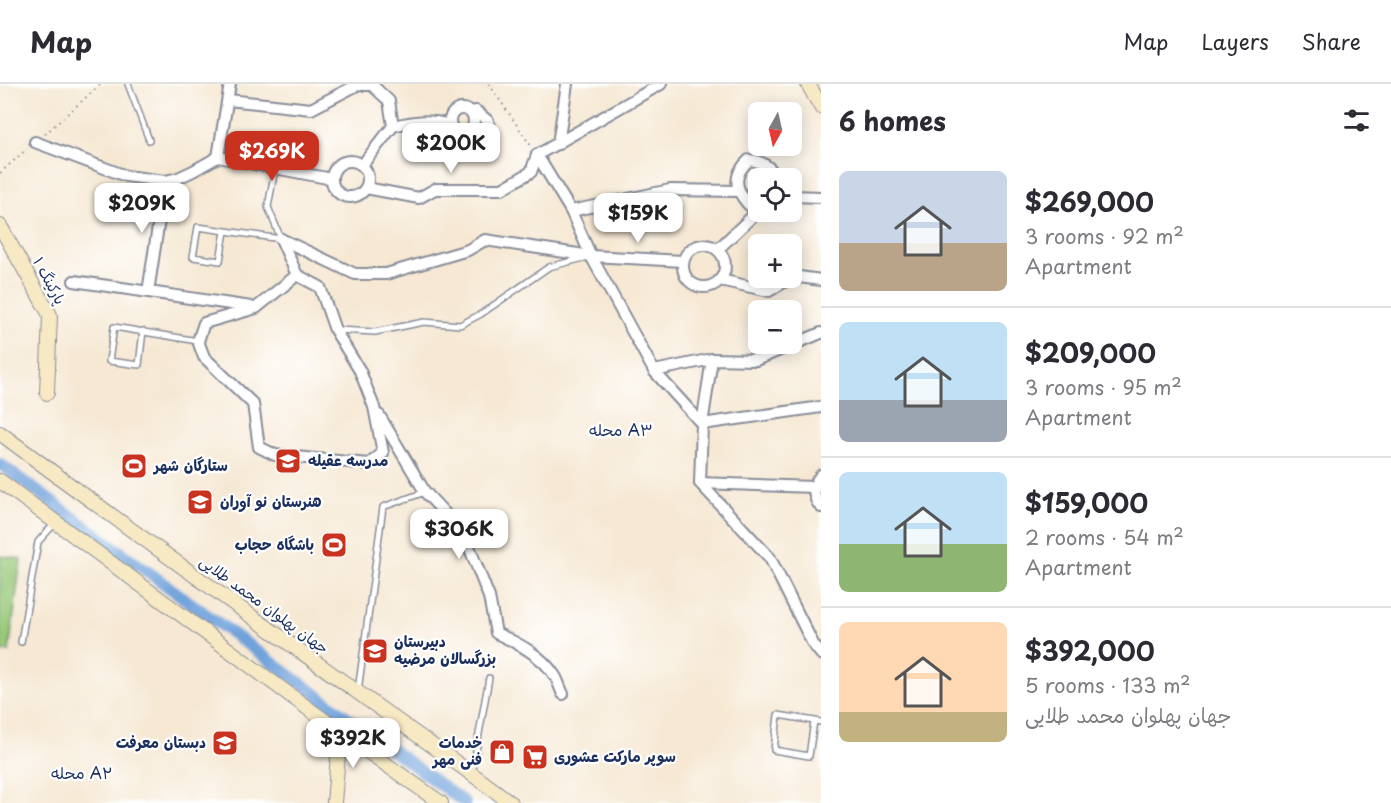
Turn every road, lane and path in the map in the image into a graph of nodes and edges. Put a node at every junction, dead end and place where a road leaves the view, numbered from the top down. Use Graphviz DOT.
graph roads {
  1 [pos="101,84"];
  2 [pos="128,84"];
  3 [pos="230,84"];
  4 [pos="489,84"];
  5 [pos="567,84"];
  6 [pos="661,84"];
  7 [pos="808,84"];
  8 [pos="228,100"];
  9 [pos="821,107"];
  10 [pos="470,112"];
  11 [pos="450,125"];
  12 [pos="393,126"];
  13 [pos="149,140"];
  14 [pos="493,141"];
  15 [pos="35,142"];
  16 [pos="558,144"];
  17 [pos="537,155"];
  18 [pos="218,158"];
  19 [pos="362,165"];
  20 [pos="770,168"];
  21 [pos="275,169"];
  22 [pos="0,173"];
  23 [pos="332,179"];
  24 [pos="165,181"];
  25 [pos="366,188"];
  26 [pos="739,191"];
  27 [pos="802,196"];
  28 [pos="821,197"];
  29 [pos="748,204"];
  30 [pos="572,211"];
  31 [pos="748,221"];
  32 [pos="0,226"];
  33 [pos="225,231"];
  34 [pos="280,239"];
  35 [pos="718,249"];
  36 [pos="591,256"];
  37 [pos="683,261"];
  38 [pos="297,275"];
  39 [pos="802,278"];
  40 [pos="720,280"];
  41 [pos="821,280"];
  42 [pos="74,281"];
  43 [pos="748,286"];
  44 [pos="756,288"];
  45 [pos="774,288"];
  46 [pos="148,292"];
  47 [pos="256,308"];
  48 [pos="335,330"];
  49 [pos="143,331"];
  50 [pos="821,333"];
  51 [pos="198,341"];
  52 [pos="712,359"];
  53 [pos="654,371"];
  54 [pos="47,393"];
  55 [pos="374,407"];
  56 [pos="821,407"];
  57 [pos="702,424"];
  58 [pos="0,433"];
  59 [pos="821,475"];
  60 [pos="0,481"];
  61 [pos="700,483"];
  62 [pos="814,487"];
  63 [pos="424,492"];
  64 [pos="821,507"];
  65 [pos="56,522"];
  66 [pos="21,642"];
  67 [pos="821,654"];
  68 [pos="489,678"];
  69 [pos="358,693"];
  70 [pos="562,694"];
  71 [pos="814,721"];
  72 [pos="821,722"];
  73 [pos="340,732"];
  74 [pos="472,773"];
  75 [pos="334,803"];
  76 [pos="441,803"];
  77 [pos="511,803"];
  1 -- 15 [label="path"];
  2 -- 13 [label="lane"];
  3 -- 8 [label="street"];
  4 -- 17 [label="path"];
  5 -- 16 [label="street"];
  6 -- 16 [label="street"];
  7 -- 9 [label="street"];
  8 -- 12 [label="street"];
  8 -- 18 [label="street"];
  10 -- 11 [label="street"];
  10 -- 11 [label="street"];
  10 -- 14 [label="street"];
  11 -- 12 [label="street"];
  12 -- 19 [label="street"];
  15 -- 22 [label="path"];
  15 -- 24 [label="street"];
  16 -- 17 [label="street"];
  17 -- 25 [label="street"];
  17 -- 30 [label="street"];
  18 -- 21 [label="street"];
  18 -- 24 [label="street"];
  19 -- 23 [label="street"];
  19 -- 25 [label="street"];
  20 -- 26 [label="street"];
  21 -- 23 [label="street"];
  21 -- 34 [label="lane"];
  23 -- 25 [label="street"];
  24 -- 46 [label="street"];
  26 -- 29 [label="street"];
  26 -- 30 [label="street"];
  27 -- 28 [label="street"];
  30 -- 36 [label="street"];
  31 -- 35 [label="street"];
  32 -- 54 [label="street, پارکینگ ۱"];
  33 -- 33 [label="lane"];
  33 -- 34 [label="lane"];
  34 -- 36 [label="street"];
  34 -- 38 [label="street"];
  35 -- 37 [label="street"];
  35 -- 40 [label="street"];
  36 -- 37 [label="street"];
  36 -- 48 [label="lane"];
  36 -- 53 [label="street"];
  37 -- 40 [label="street"];
  38 -- 47 [label="street"];
  38 -- 48 [label="street"];
  39 -- 41 [label="street"];
  40 -- 43 [label="street"];
  42 -- 46 [label="street"];
  44 -- 45 [label="street"];
  46 -- 47 [label="street"];
  47 -- 51 [label="street"];
  48 -- 55 [label="street"];
  49 -- 49 [label="lane"];
  49 -- 51 [label="lane"];
  50 -- 52 [label="street"];
  51 -- 55 [label="street"];
  52 -- 53 [label="street"];
  52 -- 57 [label="street"];
  53 -- 57 [label="street"];
  55 -- 63 [label="street"];
  56 -- 57 [label="street"];
  57 -- 61 [label="street"];
  58 -- 69 [label="street, جهان پهلوان محمد طلایی"];
  59 -- 62 [label="street"];
  60 -- 65 [label="street"];
  61 -- 62 [label="street"];
  61 -- 67 [label="street"];
  62 -- 64 [label="street"];
  63 -- 69 [label="lane"];
  63 -- 70 [label="street"];
  65 -- 66 [label="lane"];
  65 -- 73 [label="street"];
  68 -- 74 [label="lane"];
  69 -- 74 [label="street, جهان پهلوان محمد طلایی"];
  71 -- 71 [label="lane"];
  71 -- 72 [label="lane"];
  73 -- 75 [label="street"];
  73 -- 76 [label="street"];
  74 -- 77 [label="street, جهان پهلوان محمد طلایی"];
}
